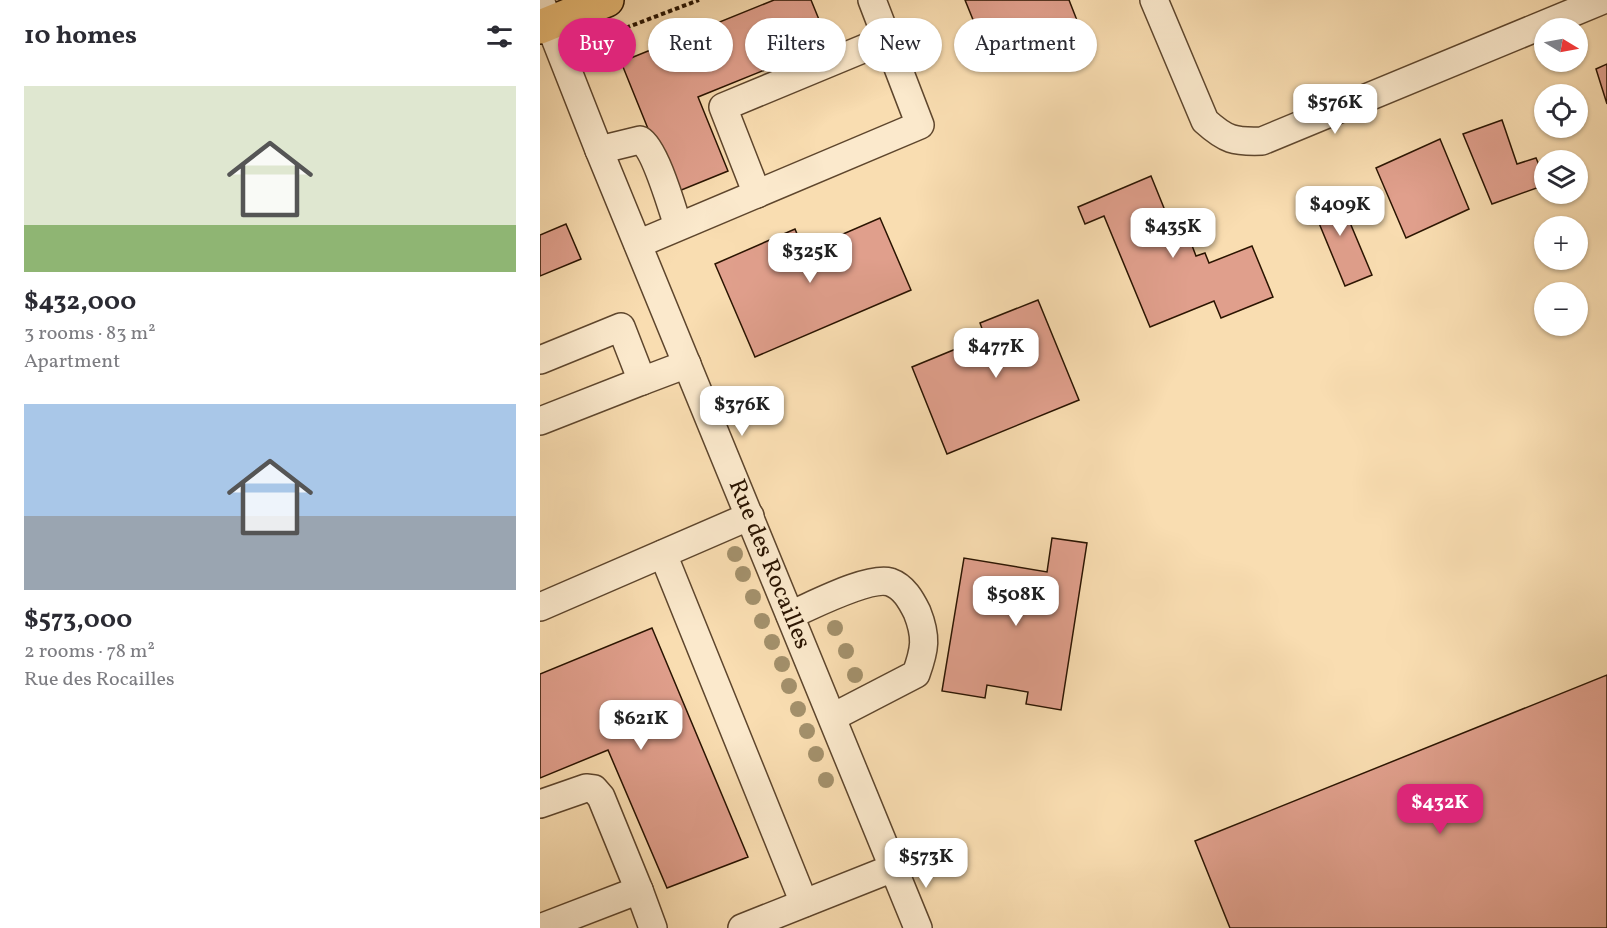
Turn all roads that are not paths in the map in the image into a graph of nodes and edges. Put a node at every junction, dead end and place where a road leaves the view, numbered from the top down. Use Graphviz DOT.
graph roads {
  1 [pos="607,0"];
  2 [pos="872,0"];
  3 [pos="1154,0"];
  4 [pos="1603,0"];
  5 [pos="543,17"];
  6 [pos="879,18"];
  7 [pos="858,51"];
  8 [pos="900,72"];
  9 [pos="599,150"];
  10 [pos="757,194"];
  11 [pos="678,226"];
  12 [pos="638,244"];
  13 [pos="540,360"];
  14 [pos="687,364"];
  15 [pos="642,381"];
  16 [pos="540,421"];
  17 [pos="750,516"];
  18 [pos="663,554"];
  19 [pos="540,607"];
  20 [pos="790,615"];
  21 [pos="833,717"];
  22 [pos="540,804"];
  23 [pos="893,868"];
  24 [pos="639,890"];
  25 [pos="804,903"];
  26 [pos="540,928"];
  27 [pos="653,928"];
  28 [pos="742,928"];
  29 [pos="918,928"];
  1 -- 5 [label="main road"];
  2 -- 6 [label="street"];
  3 -- 4 [label="street"];
  5 -- 9 [label="street, Rue des Rocailles"];
  7 -- 10 [label="street"];
  8 -- 10 [label="street"];
  9 -- 11 [label="street"];
  9 -- 12 [label="street, Rue des Rocailles"];
  10 -- 11 [label="street"];
  11 -- 12 [label="street"];
  12 -- 14 [label="street, Rue des Rocailles"];
  13 -- 15 [label="street"];
  14 -- 15 [label="street"];
  14 -- 17 [label="street, Rue des Rocailles"];
  15 -- 16 [label="street"];
  17 -- 18 [label="street"];
  17 -- 20 [label="street, Rue des Rocailles"];
  18 -- 19 [label="street"];
  18 -- 25 [label="street"];
  20 -- 21 [label="street, Rue des Rocailles"];
  20 -- 21 [label="street"];
  21 -- 23 [label="street, Rue des Rocailles"];
  22 -- 24 [label="street"];
  23 -- 25 [label="street"];
  23 -- 29 [label="street, Rue des Rocailles"];
  24 -- 26 [label="street"];
  24 -- 27 [label="street"];
  25 -- 28 [label="street"];
}
